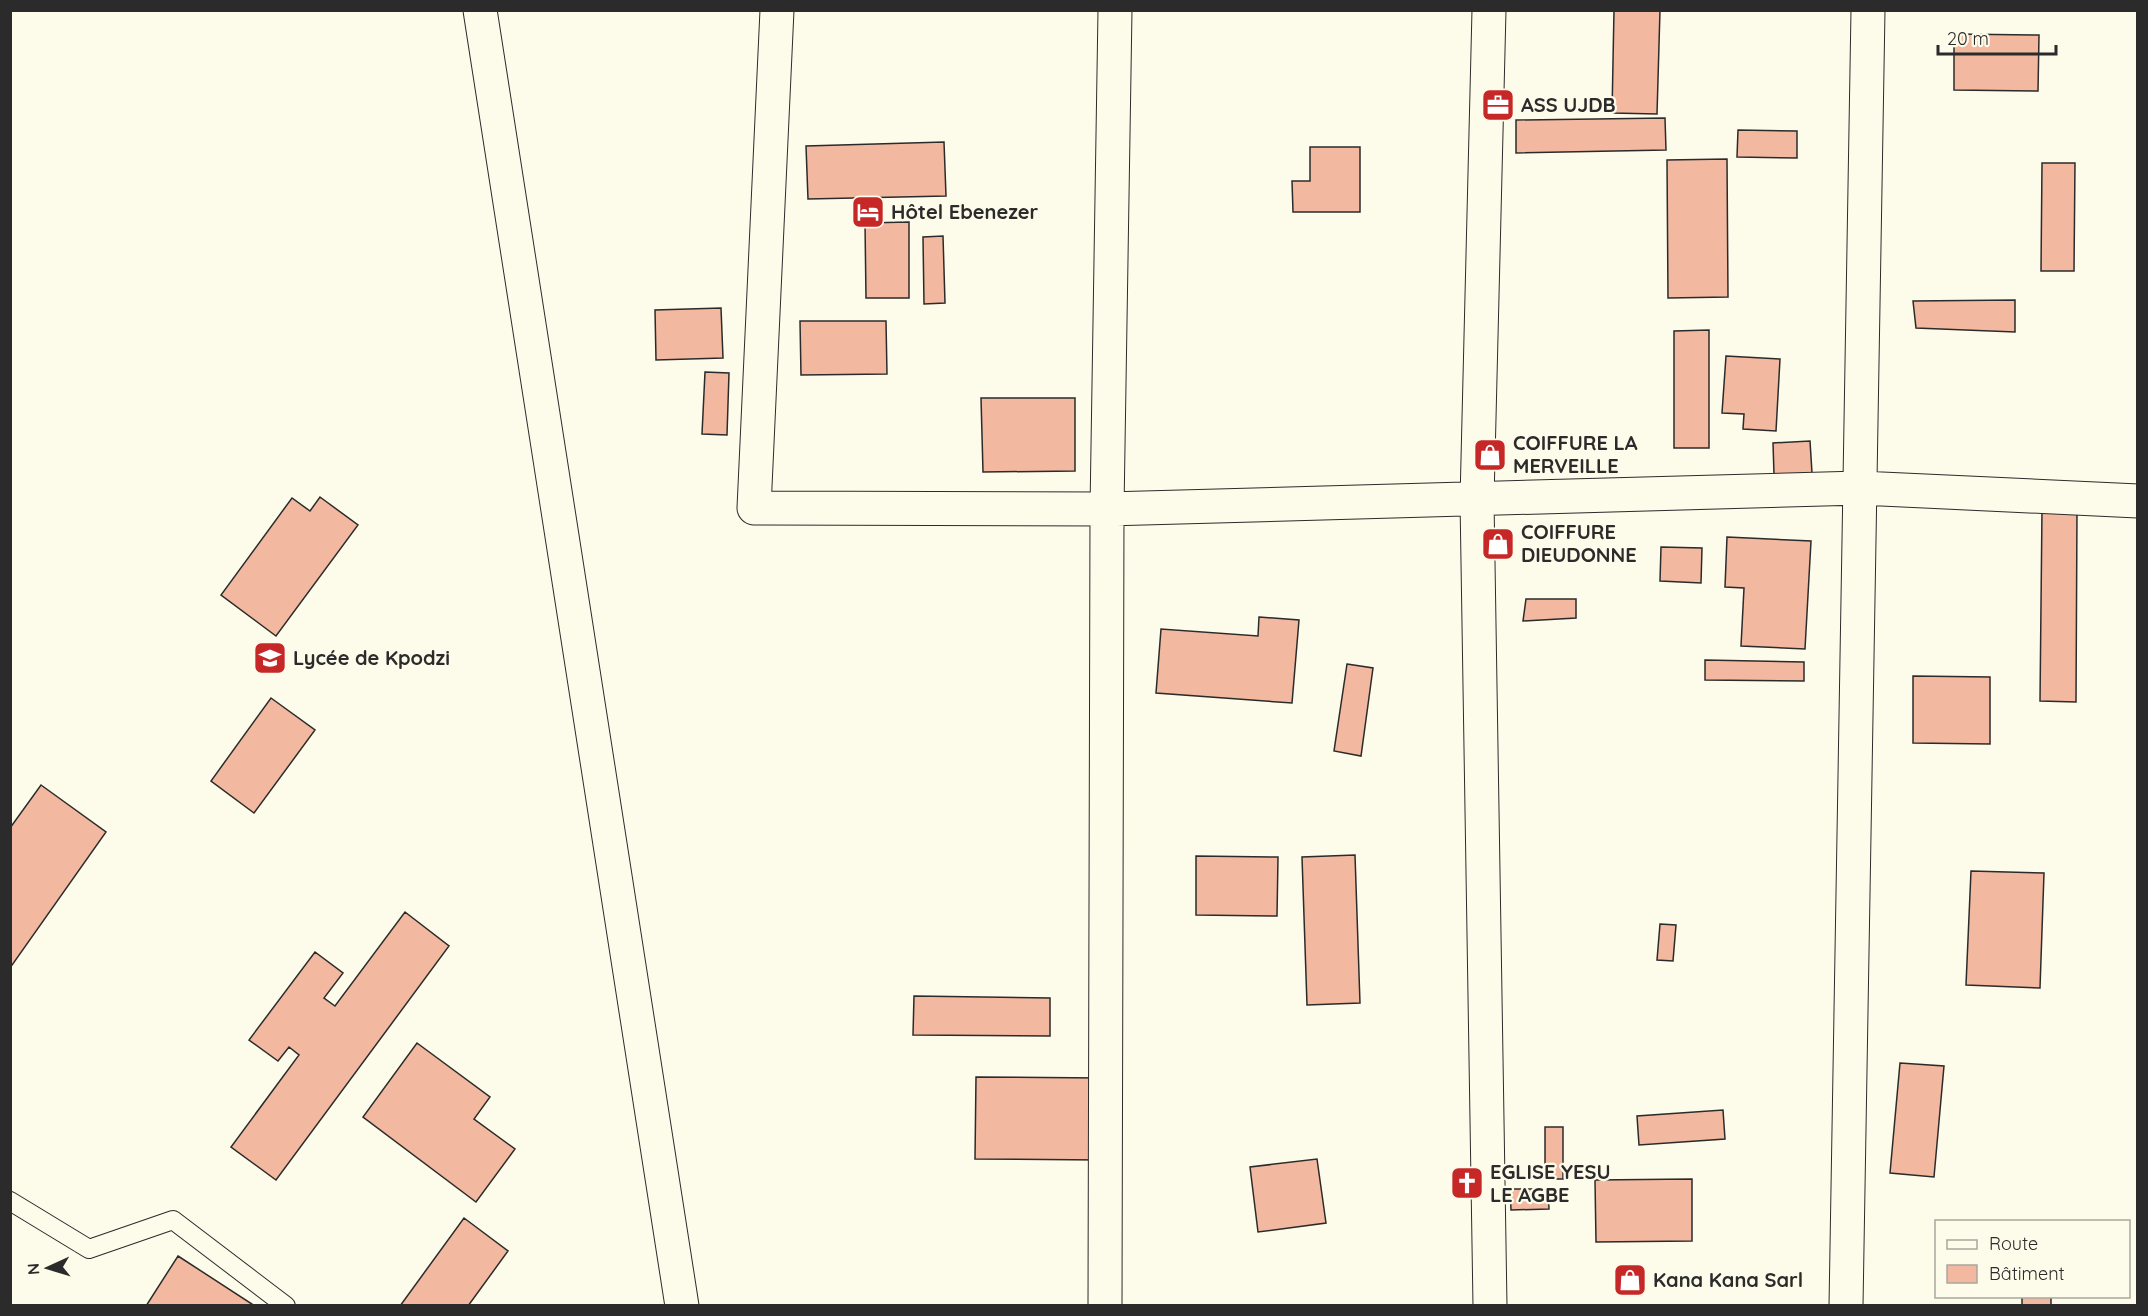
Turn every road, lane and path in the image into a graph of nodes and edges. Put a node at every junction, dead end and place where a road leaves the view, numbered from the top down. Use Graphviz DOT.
graph roads {
  1 [pos="480,10"];
  2 [pos="777,10"];
  3 [pos="1115,10"];
  4 [pos="1489,10"];
  5 [pos="1868,10"];
  6 [pos="1860,488"];
  7 [pos="1477,500"];
  8 [pos="2138,501"];
  9 [pos="1107,509"];
  10 [pos="10,1201"];
  11 [pos="286,1305"];
  12 [pos="682,1305"];
  13 [pos="1105,1305"];
  14 [pos="1490,1305"];
  15 [pos="1846,1305"];
  1 -- 12 [label="street"];
  2 -- 9 [label="street"];
  3 -- 9 [label="street"];
  4 -- 7 [label="street"];
  5 -- 6 [label="street"];
  6 -- 7 [label="street"];
  6 -- 8 [label="street"];
  6 -- 15 [label="street"];
  7 -- 9 [label="street"];
  7 -- 14 [label="street"];
  9 -- 13 [label="street"];
  10 -- 11 [label="lane"];
}
